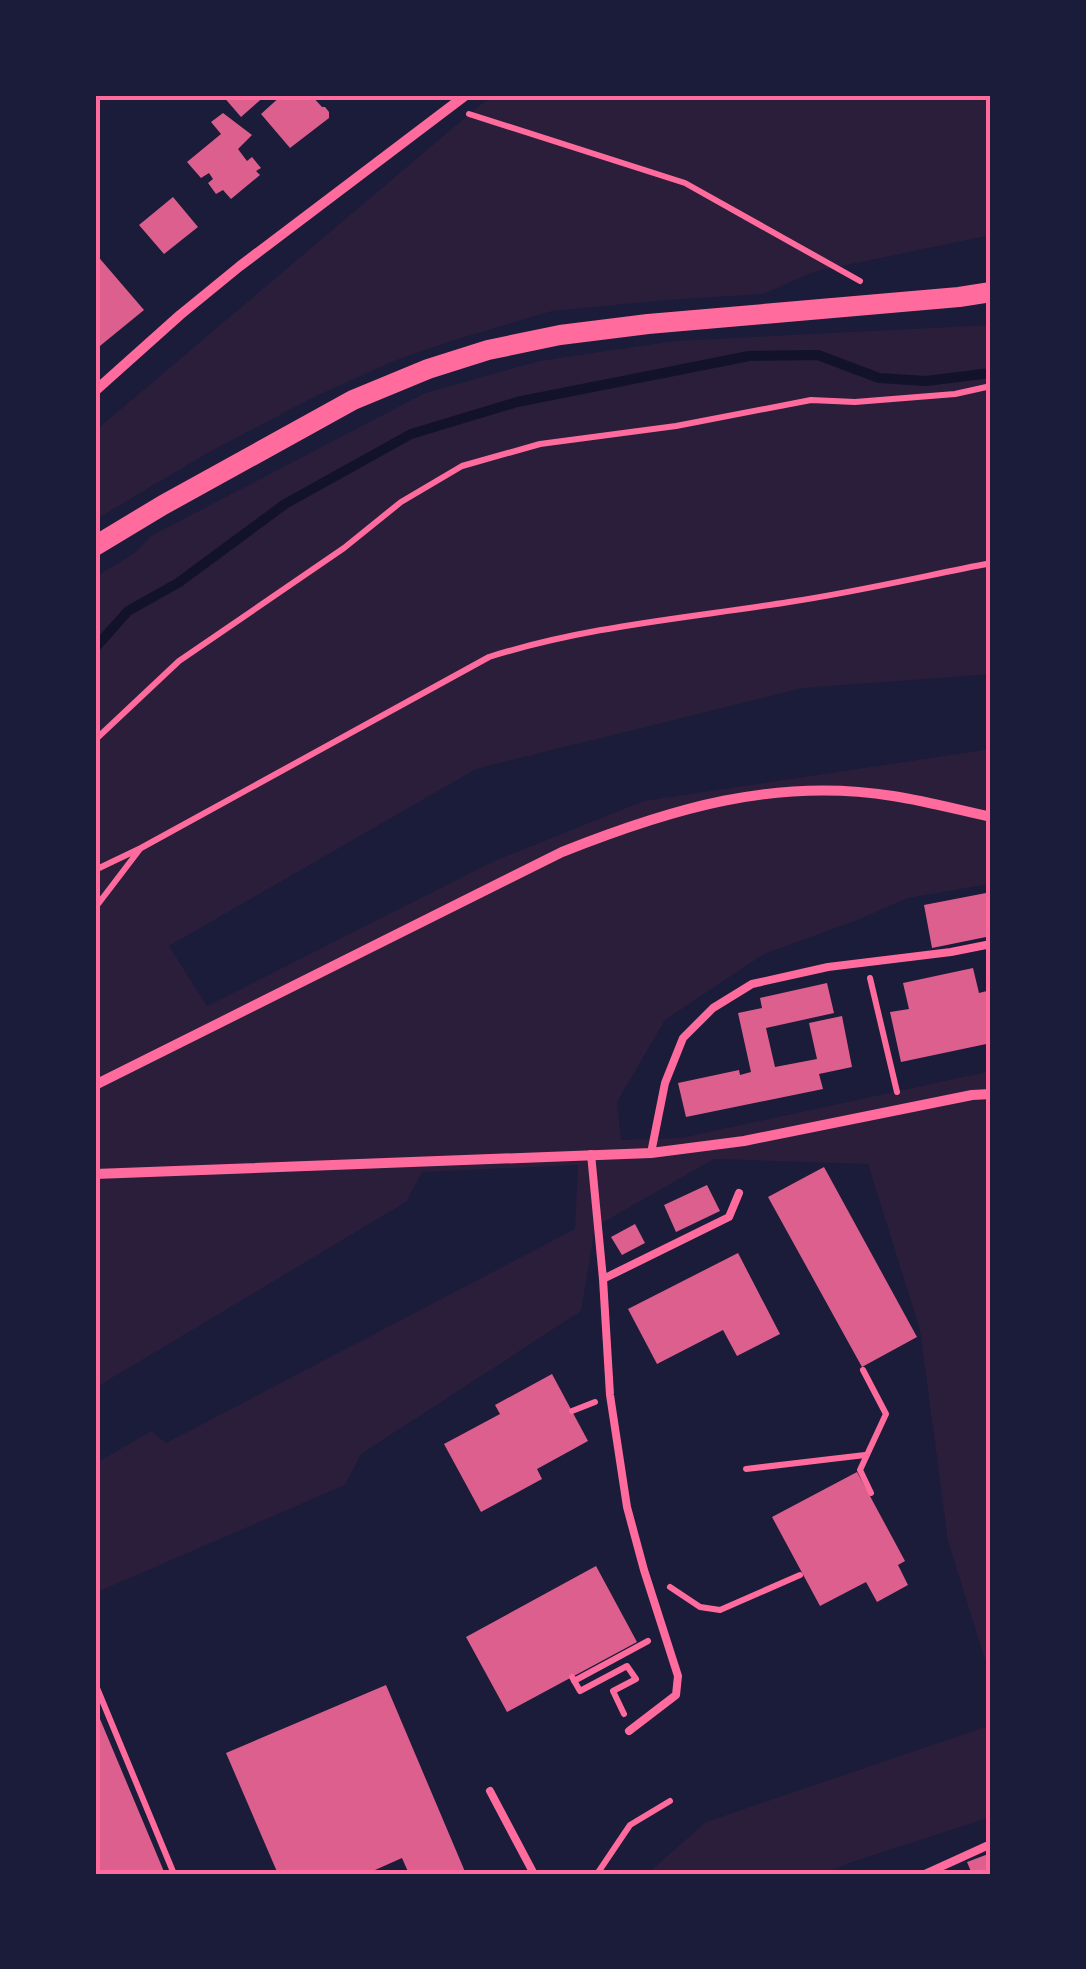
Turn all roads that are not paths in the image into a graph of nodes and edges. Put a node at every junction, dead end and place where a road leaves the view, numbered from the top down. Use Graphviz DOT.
graph roads {
  1 [pos="466,95"];
  2 [pos="991,292"];
  3 [pos="95,391"];
  4 [pos="95,546"];
  5 [pos="991,817"];
  6 [pos="991,944"];
  7 [pos="95,1085"];
  8 [pos="991,1094"];
  9 [pos="651,1152"];
  10 [pos="591,1154"];
  11 [pos="95,1174"];
  12 [pos="738,1193"];
  13 [pos="603,1279"];
  14 [pos="629,1731"];
  15 [pos="490,1791"];
  16 [pos="991,1844"];
  17 [pos="534,1874"];
  18 [pos="924,1874"];
  1 -- 3 [label="street"];
  2 -- 4 [label="main road"];
  5 -- 7 [label="street"];
  6 -- 9 [label="lane"];
  8 -- 9 [label="street"];
  9 -- 10 [label="street"];
  10 -- 11 [label="street"];
  10 -- 13 [label="lane"];
  12 -- 13 [label="lane"];
  13 -- 14 [label="lane"];
  15 -- 17 [label="lane"];
  16 -- 18 [label="lane"];
}
